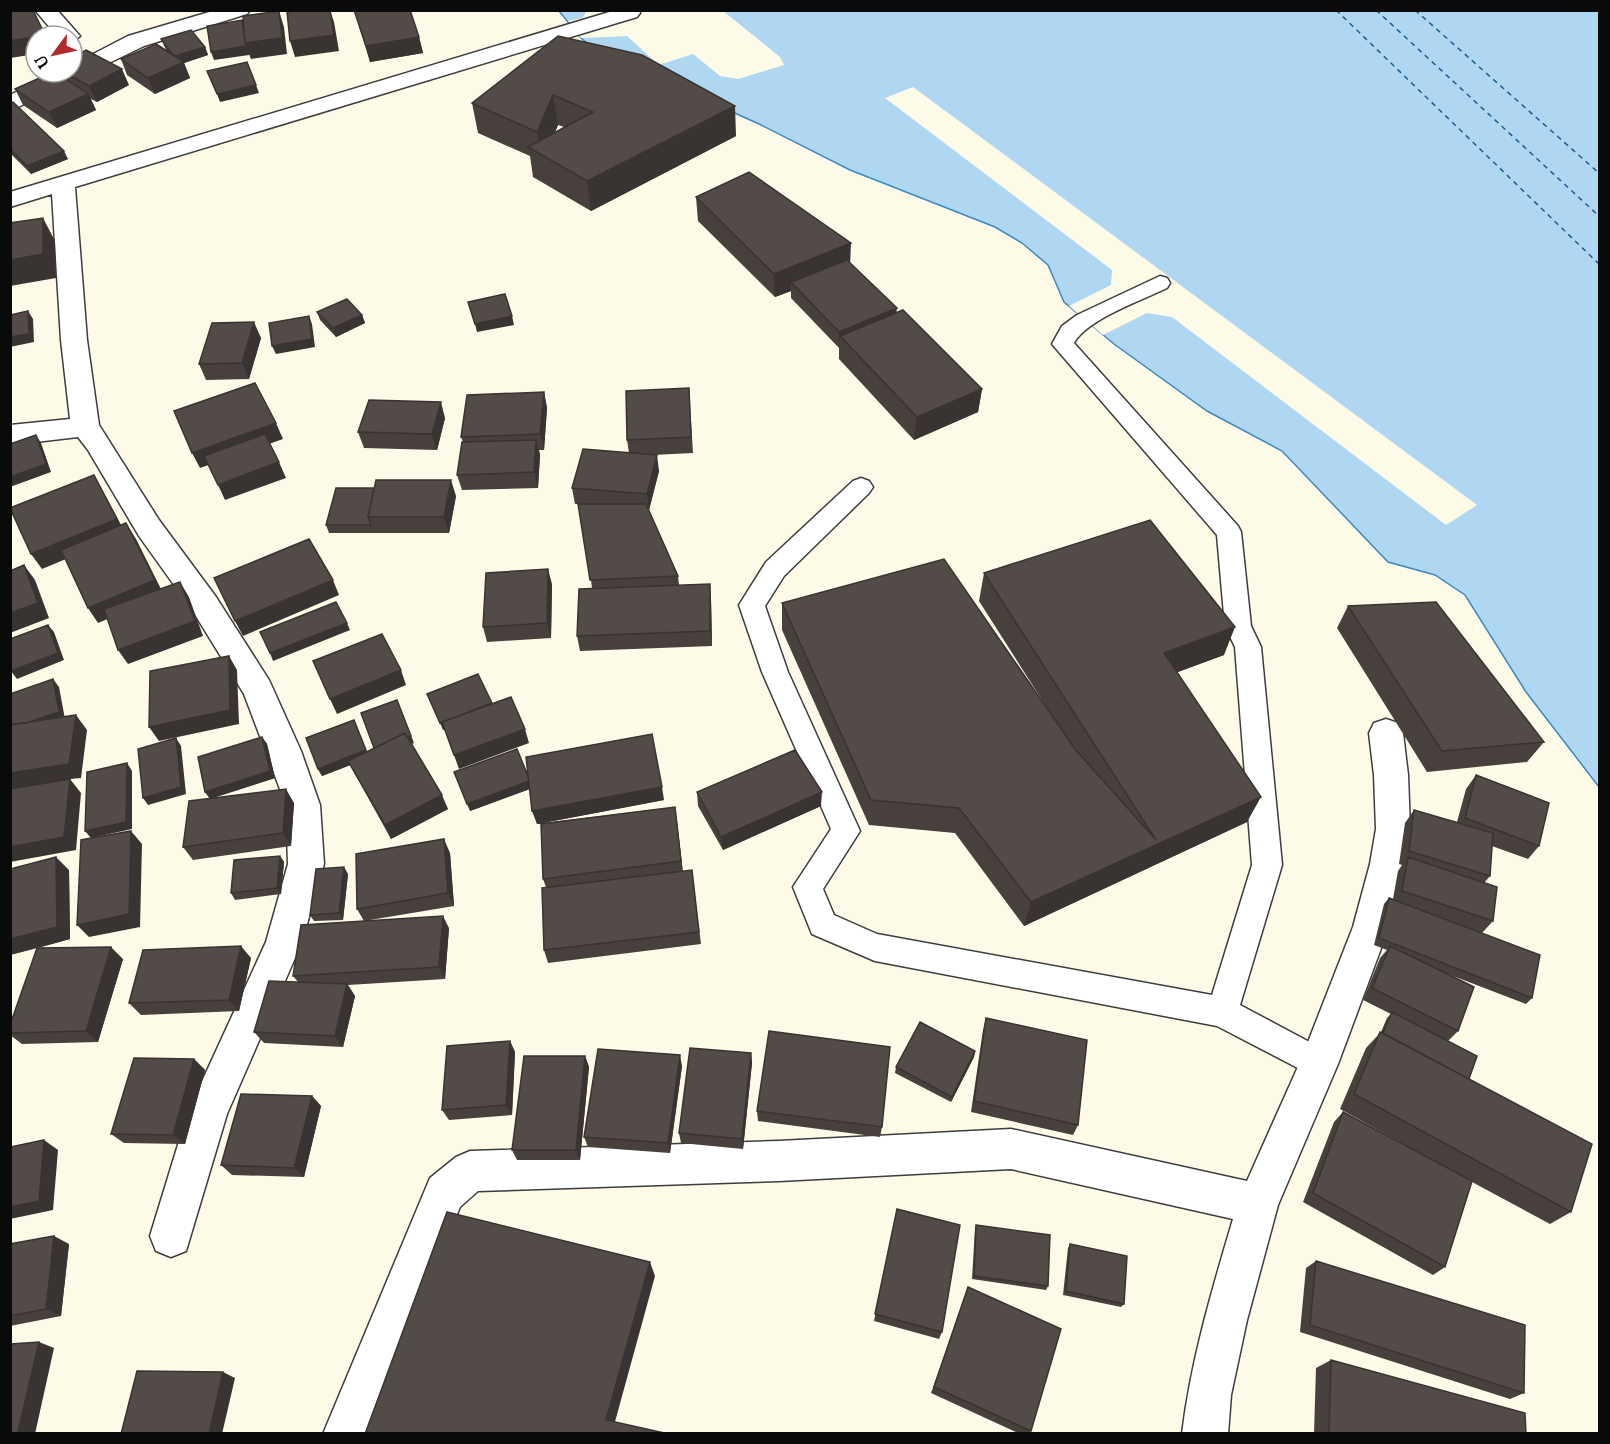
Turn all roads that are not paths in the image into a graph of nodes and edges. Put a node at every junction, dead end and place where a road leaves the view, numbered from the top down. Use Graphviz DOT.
graph roads {
  1 [pos="45,10"];
  2 [pos="240,10"];
  3 [pos="630,13"];
  4 [pos="58,24"];
  5 [pos="84,51"];
  6 [pos="94,61"];
  7 [pos="10,104"];
  8 [pos="63,183"];
  9 [pos="10,200"];
  10 [pos="1160,283"];
  11 [pos="86,427"];
  12 [pos="10,435"];
  13 [pos="861,487"];
  14 [pos="1386,733"];
  15 [pos="1222,1012"];
  16 [pos="1319,1064"];
  17 [pos="1258,1204"];
  18 [pos="171,1236"];
  19 [pos="345,1434"];
  20 [pos="1205,1434"];
  1 -- 4 [label="street"];
  2 -- 6 [label="street"];
  3 -- 8 [label="street"];
  5 -- 6 [label="street"];
  6 -- 7 [label="street"];
  8 -- 9 [label="street"];
  8 -- 11 [label="street"];
  10 -- 15 [label="lane"];
  11 -- 12 [label="street"];
  11 -- 18 [label="street"];
  13 -- 15 [label="lane"];
  14 -- 16 [label="street"];
  15 -- 16 [label="lane"];
  16 -- 17 [label="street"];
  17 -- 19 [label="street"];
  17 -- 20 [label="street"];
}
